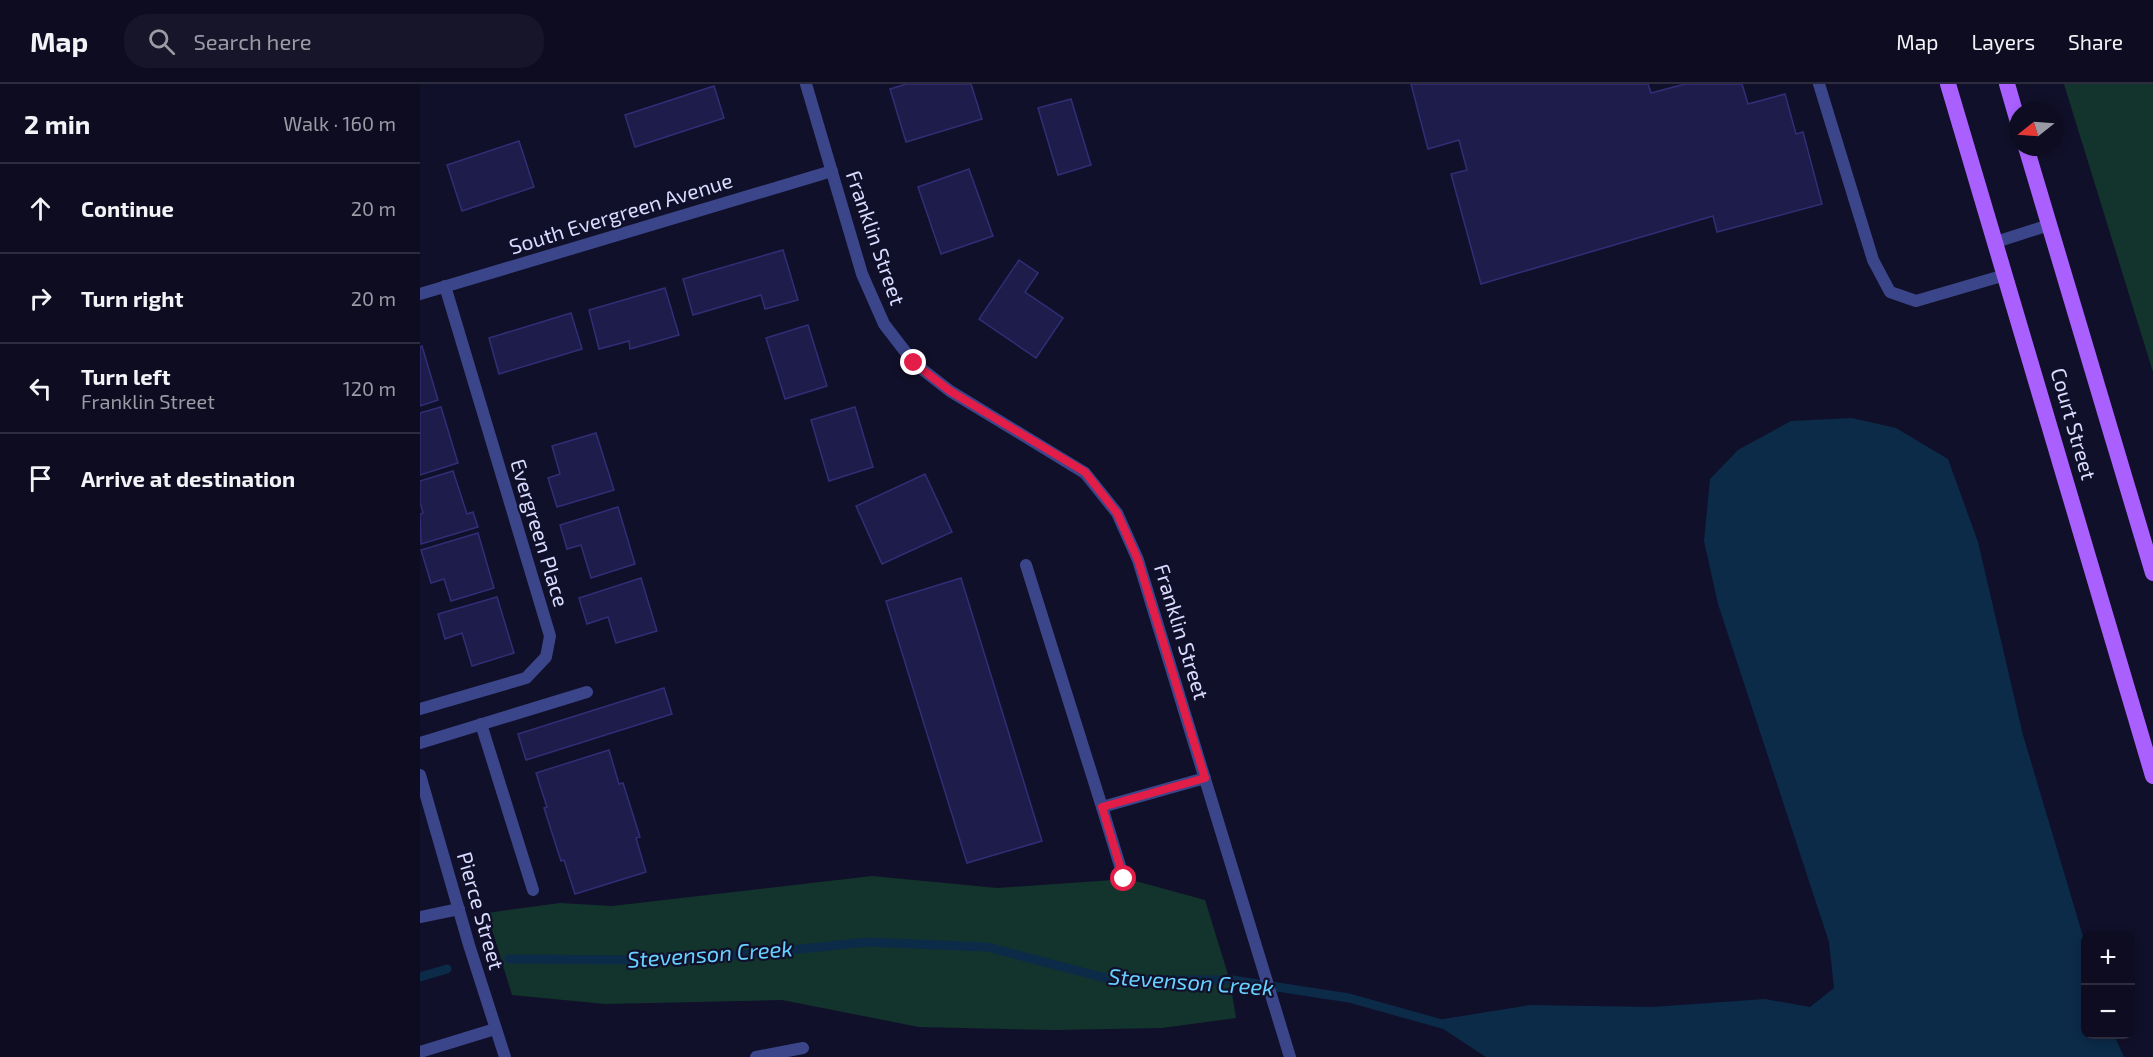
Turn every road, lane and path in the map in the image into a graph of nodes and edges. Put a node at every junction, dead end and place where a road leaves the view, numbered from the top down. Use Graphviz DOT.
graph roads {
  1 [pos="806,84"];
  2 [pos="1820,84"];
  3 [pos="1948,84"];
  4 [pos="2007,84"];
  5 [pos="2012,102"];
  6 [pos="2029,156"];
  7 [pos="832,171"];
  8 [pos="2049,225"];
  9 [pos="1996,242"];
  10 [pos="2005,275"];
  11 [pos="446,286"];
  12 [pos="420,294"];
  13 [pos="1026,564"];
  14 [pos="2153,573"];
  15 [pos="587,692"];
  16 [pos="420,709"];
  17 [pos="481,724"];
  18 [pos="420,743"];
  19 [pos="420,775"];
  20 [pos="2153,776"];
  21 [pos="1205,778"];
  22 [pos="423,801"];
  23 [pos="1102,807"];
  24 [pos="1124,879"];
  25 [pos="533,890"];
  26 [pos="459,909"];
  27 [pos="420,917"];
  28 [pos="495,1029"];
  29 [pos="803,1048"];
  30 [pos="420,1052"];
  31 [pos="505,1057"];
  32 [pos="756,1057"];
  33 [pos="1290,1057"];
  1 -- 7 [label="street, Franklin Street"];
  2 -- 10 [label="street"];
  3 -- 9 [label="main road, Court Street"];
  4 -- 5 [label="main road"];
  6 -- 8 [label="main road, Court Street"];
  7 -- 11 [label="street, South Evergreen Avenue"];
  7 -- 21 [label="street, Franklin Street"];
  8 -- 9 [label="street"];
  8 -- 14 [label="main road, Court Street"];
  9 -- 10 [label="main road, Court Street"];
  10 -- 20 [label="main road, Court Street"];
  11 -- 12 [label="street, South Evergreen Avenue"];
  11 -- 16 [label="street, Evergreen Place"];
  13 -- 23 [label="street"];
  15 -- 17 [label="street"];
  17 -- 18 [label="street"];
  17 -- 25 [label="street"];
  19 -- 22 [label="street, Pierce Street"];
  21 -- 23 [label="street"];
  21 -- 33 [label="street, Franklin Street"];
  22 -- 26 [label="street, Pierce Street"];
  23 -- 24 [label="street"];
  26 -- 27 [label="street"];
  26 -- 28 [label="street, Pierce Street"];
  28 -- 30 [label="street"];
  28 -- 31 [label="street, Pierce Street"];
  29 -- 32 [label="street"];
}
